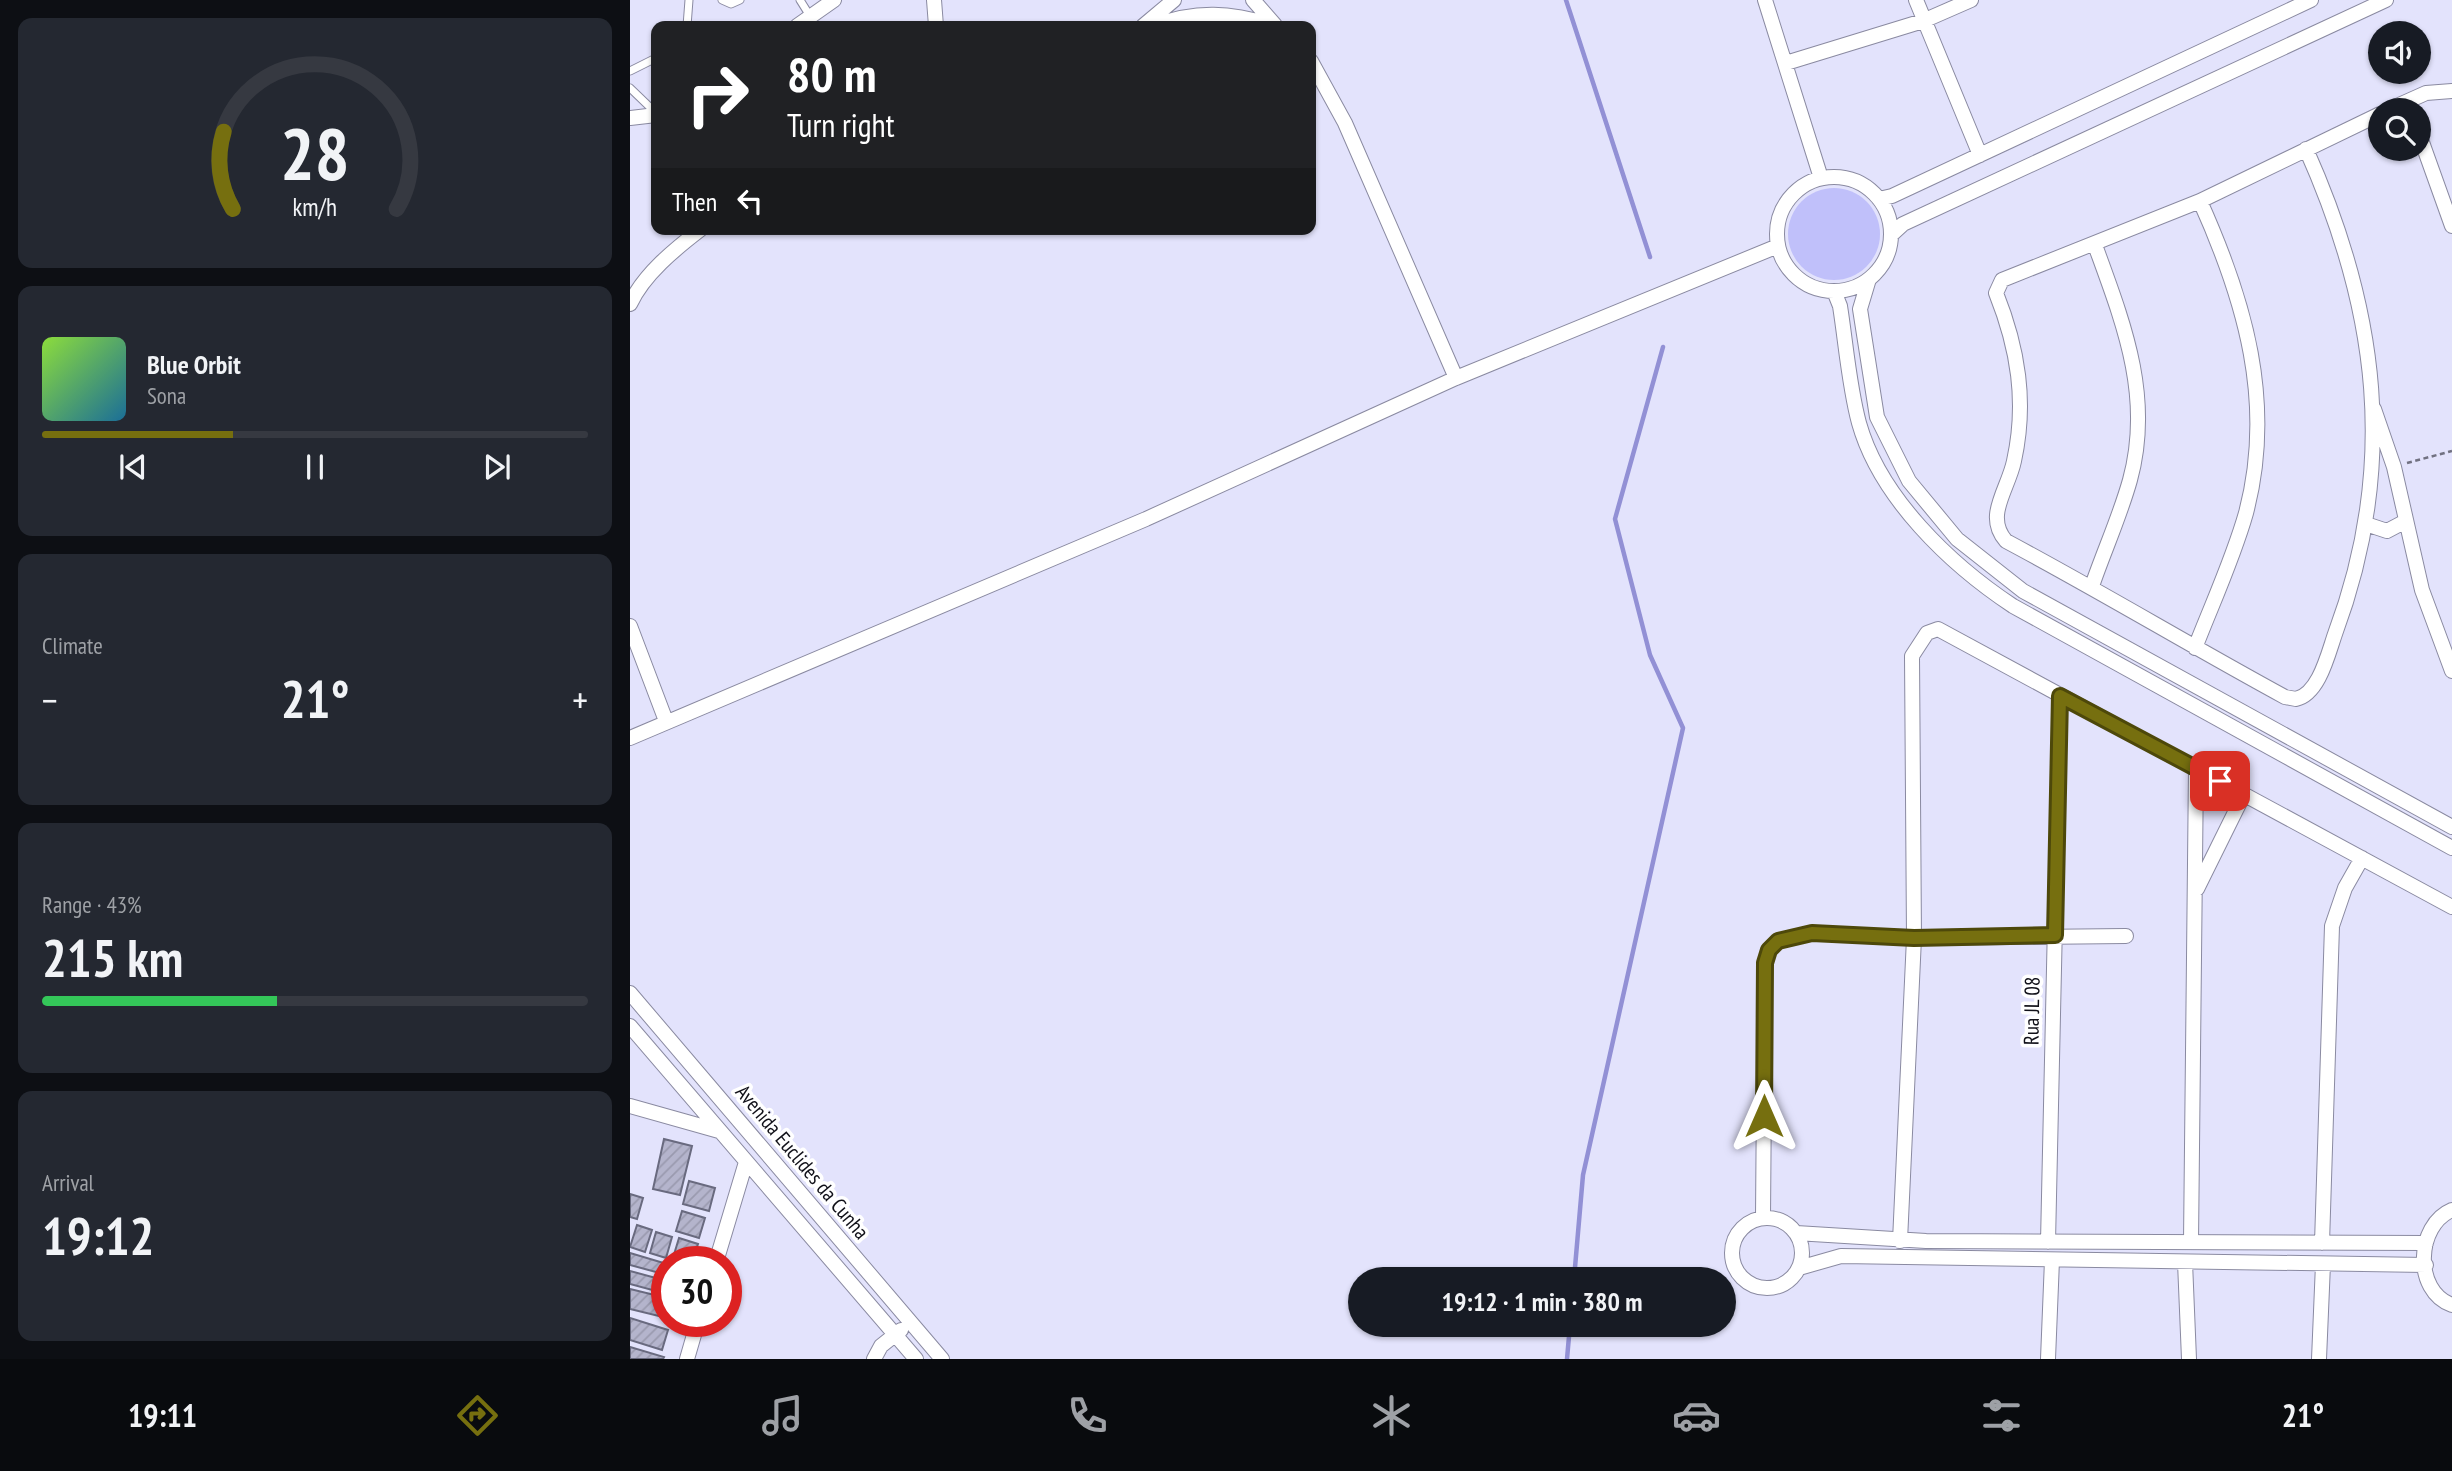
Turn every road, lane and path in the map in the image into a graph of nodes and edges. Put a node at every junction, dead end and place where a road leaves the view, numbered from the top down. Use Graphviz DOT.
graph roads {
  1 [pos="689,0"];
  2 [pos="722,0"];
  3 [pos="740,0"];
  4 [pos="800,0"];
  5 [pos="834,0"];
  6 [pos="934,0"];
  7 [pos="1174,0"];
  8 [pos="1253,0"];
  9 [pos="1765,0"];
  10 [pos="1916,0"];
  11 [pos="1971,0"];
  12 [pos="2311,0"];
  13 [pos="2386,0"];
  14 [pos="810,16"];
  15 [pos="687,21"];
  16 [pos="804,21"];
  17 [pos="936,21"];
  18 [pos="1149,21"];
  19 [pos="1167,21"];
  20 [pos="1260,21"];
  21 [pos="1271,21"];
  22 [pos="1923,21"];
  23 [pos="651,60"];
  24 [pos="1786,62"];
  25 [pos="1316,70"];
  26 [pos="630,71"];
  27 [pos="630,88"];
  28 [pos="2452,91"];
  29 [pos="2419,98"];
  30 [pos="651,109"];
  31 [pos="651,115"];
  32 [pos="630,118"];
  33 [pos="2368,120"];
  34 [pos="2306,149"];
  35 [pos="1980,155"];
  36 [pos="2429,161"];
  37 [pos="1821,178"];
  38 [pos="1879,199"];
  39 [pos="2200,201"];
  40 [pos="2452,226"];
  41 [pos="1891,234"];
  42 [pos="693,235"];
  43 [pos="2095,245"];
  44 [pos="1778,246"];
  45 [pos="1869,279"];
  46 [pos="1833,291"];
  47 [pos="630,304"];
  48 [pos="1456,378"];
  49 [pos="2372,405"];
  50 [pos="2452,451"];
  51 [pos="2394,467"];
  52 [pos="2374,472"];
  53 [pos="2404,522"];
  54 [pos="2366,524"];
  55 [pos="2092,586"];
  56 [pos="630,626"];
  57 [pos="2195,648"];
  58 [pos="2452,671"];
  59 [pos="2060,696"];
  60 [pos="666,721"];
  61 [pos="630,738"];
  62 [pos="2196,768"];
  63 [pos="2244,794"];
  64 [pos="2452,828"];
  65 [pos="2452,848"];
  66 [pos="2362,858"];
  67 [pos="2195,893"];
  68 [pos="2452,907"];
  69 [pos="2055,935"];
  70 [pos="2126,936"];
  71 [pos="1914,938"];
  72 [pos="630,993"];
  73 [pos="630,1026"];
  74 [pos="630,1106"];
  75 [pos="719,1131"];
  76 [pos="746,1162"];
  77 [pos="2452,1210"];
  78 [pos="1763,1218"];
  79 [pos="1796,1233"];
  80 [pos="1900,1241"];
  81 [pos="2048,1242"];
  82 [pos="2124,1242"];
  83 [pos="2191,1242"];
  84 [pos="2322,1243"];
  85 [pos="2426,1243"];
  86 [pos="721,1246"];
  87 [pos="2052,1260"];
  88 [pos="2126,1261"];
  89 [pos="2185,1262"];
  90 [pos="2323,1264"];
  91 [pos="2426,1265"];
  92 [pos="1799,1268"];
  93 [pos="2452,1305"];
  94 [pos="910,1322"];
  95 [pos="895,1335"];
  96 [pos="693,1337"];
  97 [pos="687,1359"];
  98 [pos="874,1359"];
  99 [pos="916,1359"];
  100 [pos="942,1359"];
  101 [pos="2048,1359"];
  102 [pos="2189,1359"];
  103 [pos="2319,1359"];
  1 -- 15 [label="lane"];
  2 -- 3 [label="lane"];
  4 -- 14 [label="lane"];
  5 -- 14 [label="street"];
  6 -- 17 [label="street"];
  7 -- 18 [label="street"];
  8 -- 21 [label="street"];
  9 -- 24 [label="street"];
  10 -- 22 [label="street"];
  11 -- 22 [label="street"];
  12 -- 35 [label="street"];
  13 -- 41 [label="street"];
  14 -- 16 [label="street"];
  19 -- 20 [label="street"];
  22 -- 24 [label="street"];
  22 -- 35 [label="street"];
  23 -- 26 [label="lane"];
  24 -- 37 [label="street"];
  25 -- 48 [label="street"];
  27 -- 30 [label="lane"];
  28 -- 29 [label="street"];
  31 -- 32 [label="street"];
  33 -- 34 [label="street"];
  34 -- 39 [label="street"];
  34 -- 49 [label="street"];
  35 -- 38 [label="street"];
  36 -- 40 [label="street"];
  37 -- 38 [label="street"];
  37 -- 44 [label="street"];
  38 -- 41 [label="street"];
  39 -- 43 [label="street"];
  39 -- 57 [label="street"];
  41 -- 45 [label="street"];
  42 -- 47 [label="street"];
  43 -- 55 [label="street"];
  43 -- 55 [label="street"];
  44 -- 46 [label="street"];
  44 -- 48 [label="street"];
  45 -- 46 [label="street"];
  45 -- 64 [label="street"];
  46 -- 65 [label="street"];
  48 -- 60 [label="street"];
  49 -- 51 [label="street"];
  49 -- 52 [label="street"];
  50 -- 51 [label="path"];
  51 -- 52 [label="street"];
  51 -- 53 [label="street"];
  52 -- 54 [label="street"];
  53 -- 54 [label="street"];
  53 -- 58 [label="street"];
  54 -- 57 [label="street"];
  55 -- 57 [label="street"];
  56 -- 60 [label="street"];
  59 -- 62 [label="street"];
  59 -- 69 [label="street, Rua JL 08"];
  59 -- 71 [label="street"];
  60 -- 61 [label="street"];
  62 -- 63 [label="street"];
  62 -- 67 [label="street"];
  63 -- 66 [label="street"];
  63 -- 67 [label="street"];
  66 -- 68 [label="street"];
  66 -- 84 [label="street"];
  67 -- 83 [label="street"];
  69 -- 70 [label="street"];
  69 -- 71 [label="street"];
  69 -- 81 [label="street, Rua JL 08"];
  71 -- 78 [label="street"];
  71 -- 80 [label="street"];
  72 -- 94 [label="street, Avenida Euclides da Cunha"];
  73 -- 75 [label="street, Avenida Euclides da Cunha"];
  74 -- 75 [label="street"];
  75 -- 76 [label="street, Avenida Euclides da Cunha"];
  76 -- 86 [label="street"];
  76 -- 95 [label="street, Avenida Euclides da Cunha"];
  77 -- 85 [label="street"];
  78 -- 79 [label="street"];
  78 -- 92 [label="street"];
  79 -- 80 [label="street"];
  79 -- 92 [label="street"];
  80 -- 81 [label="street"];
  81 -- 82 [label="street"];
  82 -- 83 [label="street"];
  82 -- 88 [label="street"];
  83 -- 84 [label="street"];
  84 -- 85 [label="street"];
  85 -- 91 [label="street"];
  87 -- 88 [label="street"];
  87 -- 92 [label="street"];
  87 -- 101 [label="street"];
  88 -- 89 [label="street"];
  89 -- 90 [label="street"];
  89 -- 102 [label="street"];
  90 -- 91 [label="street"];
  90 -- 103 [label="street"];
  91 -- 93 [label="street"];
  94 -- 95 [label="street"];
  94 -- 100 [label="street, Avenida Euclides da Cunha"];
  95 -- 98 [label="street"];
  95 -- 99 [label="street, Avenida Euclides da Cunha"];
  96 -- 97 [label="street"];
}
